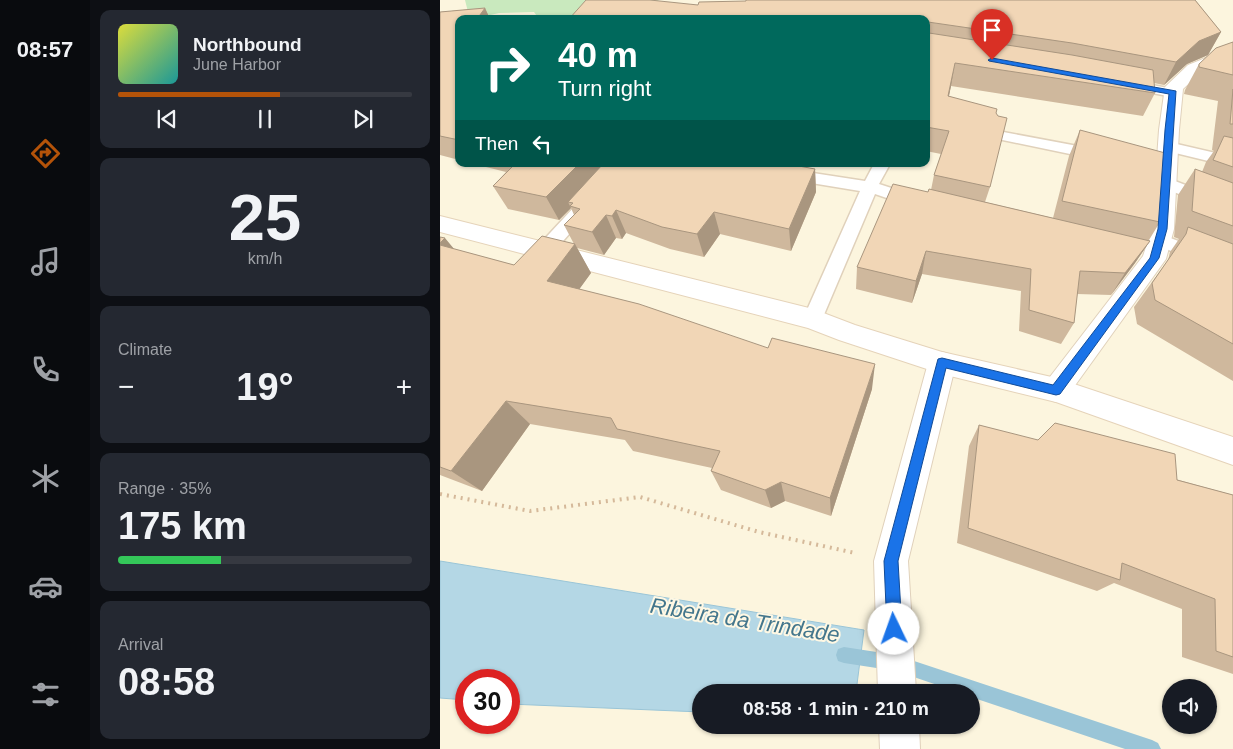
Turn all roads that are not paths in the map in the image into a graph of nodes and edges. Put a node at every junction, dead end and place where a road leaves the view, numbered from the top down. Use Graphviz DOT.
graph roads {
  1 [pos="1233,52"];
  2 [pos="1110,81"];
  3 [pos="1173,93"];
  4 [pos="998,134"];
  5 [pos="1168,147"];
  6 [pos="1110,158"];
  7 [pos="1233,162"];
  8 [pos="619,167"];
  9 [pos="880,167"];
  10 [pos="769,171"];
  11 [pos="1161,173"];
  12 [pos="870,187"];
  13 [pos="936,208"];
  14 [pos="1233,209"];
  15 [pos="440,224"];
  16 [pos="544,251"];
  17 [pos="1150,251"];
  18 [pos="1233,269"];
  19 [pos="812,319"];
  20 [pos="942,363"];
  21 [pos="1056,390"];
  22 [pos="1233,451"];
  23 [pos="898,684"];
  24 [pos="899,734"];
  25 [pos="900,749"];
  1 -- 3 [label="street"];
  2 -- 3 [label="lane"];
  3 -- 5 [label="street"];
  4 -- 6 [label="lane"];
  5 -- 7 [label="lane"];
  5 -- 11 [label="street"];
  8 -- 16 [label="lane"];
  9 -- 12 [label="lane"];
  10 -- 12 [label="lane"];
  11 -- 14 [label="lane"];
  11 -- 17 [label="street"];
  12 -- 13 [label="lane"];
  12 -- 19 [label="lane"];
  15 -- 16 [label="street"];
  16 -- 19 [label="street"];
  17 -- 18 [label="lane"];
  17 -- 21 [label="street"];
  19 -- 20 [label="street"];
  20 -- 21 [label="street"];
  20 -- 23 [label="street"];
  21 -- 22 [label="street"];
  24 -- 25 [label="street"];
}
